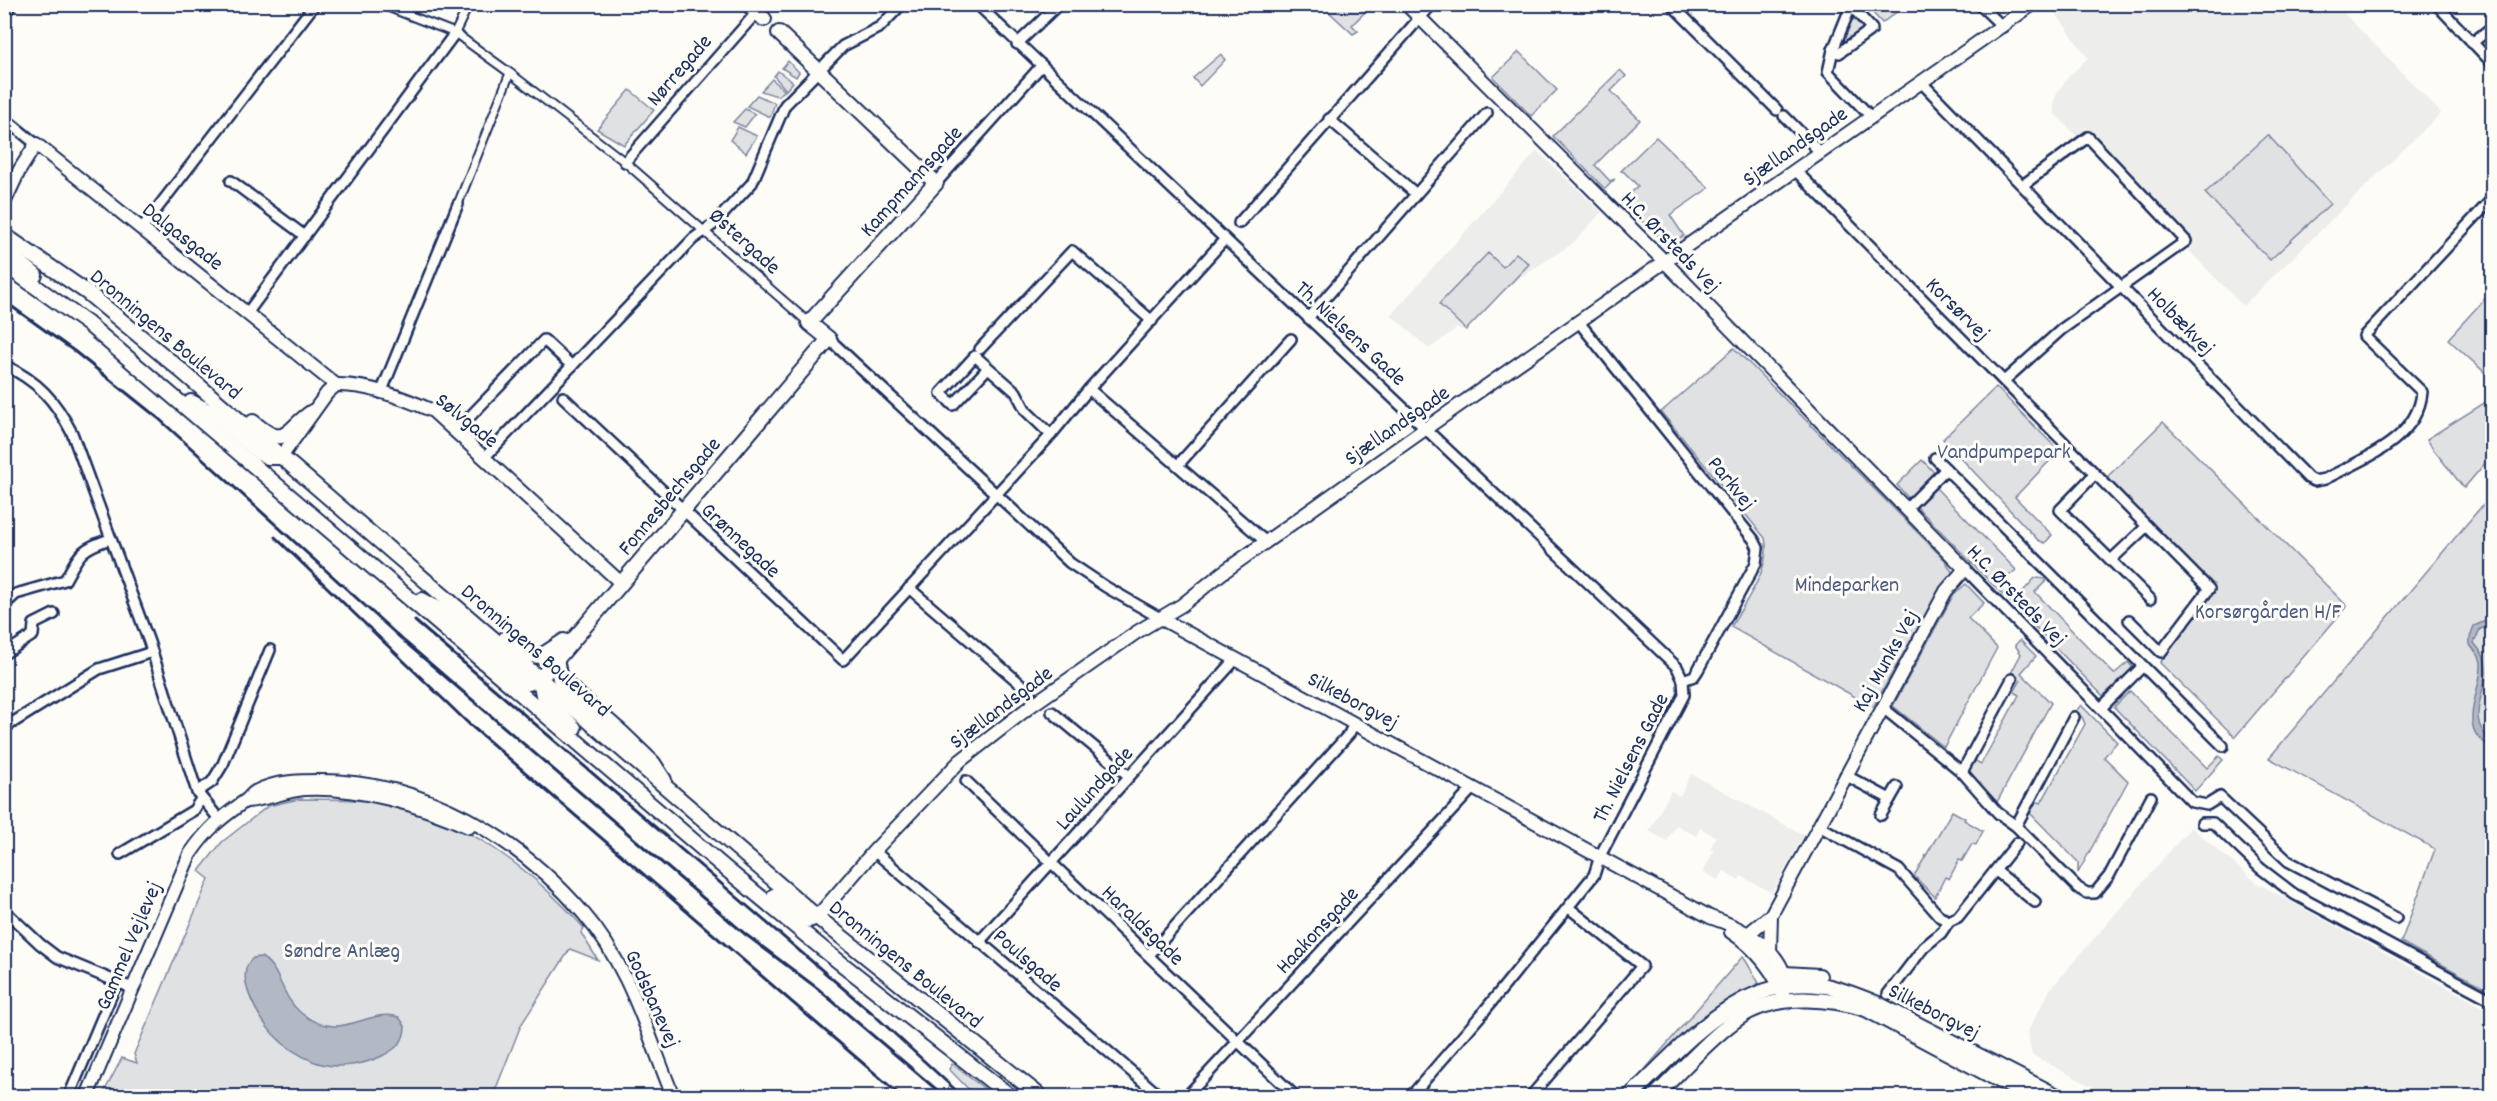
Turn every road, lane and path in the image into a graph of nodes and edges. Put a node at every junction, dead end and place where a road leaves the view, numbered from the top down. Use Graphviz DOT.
graph roads {
  1 [pos="315,4"];
  2 [pos="380,4"];
  3 [pos="469,4"];
  4 [pos="902,4"];
  5 [pos="977,4"];
  6 [pos="1059,4"];
  7 [pos="1406,4"];
  8 [pos="1432,4"];
  9 [pos="1671,4"];
  10 [pos="1979,4"];
  11 [pos="2033,4"];
  12 [pos="2436,4"];
  13 [pos="1850,5"];
  14 [pos="758,10"];
  15 [pos="1421,17"];
  16 [pos="2003,27"];
  17 [pos="2493,27"];
  18 [pos="455,33"];
  19 [pos="779,33"];
  20 [pos="2472,43"];
  21 [pos="1017,44"];
  22 [pos="1833,50"];
  23 [pos="2493,63"];
  24 [pos="1042,65"];
  25 [pos="818,70"];
  26 [pos="510,73"];
  27 [pos="1921,82"];
  28 [pos="1487,113"];
  29 [pos="1871,117"];
  30 [pos="4,118"];
  31 [pos="1329,119"];
  32 [pos="36,144"];
  33 [pos="1820,152"];
  34 [pos="625,162"];
  35 [pos="1795,170"];
  36 [pos="231,181"];
  37 [pos="936,183"];
  38 [pos="2023,185"];
  39 [pos="1416,194"];
  40 [pos="2493,199"];
  41 [pos="4,203"];
  42 [pos="458,204"];
  43 [pos="1239,223"];
  44 [pos="142,228"];
  45 [pos="705,231"];
  46 [pos="4,235"];
  47 [pos="306,236"];
  48 [pos="1225,239"];
  49 [pos="4,249"];
  50 [pos="1664,261"];
  51 [pos="4,264"];
  52 [pos="2122,286"];
  53 [pos="248,312"];
  54 [pos="76,314"];
  55 [pos="1308,318"];
  56 [pos="1152,321"];
  57 [pos="1578,321"];
  58 [pos="809,323"];
  59 [pos="829,339"];
  60 [pos="1291,339"];
  61 [pos="980,349"];
  62 [pos="4,365"];
  63 [pos="572,366"];
  64 [pos="988,368"];
  65 [pos="194,381"];
  66 [pos="2004,381"];
  67 [pos="336,385"];
  68 [pos="165,388"];
  69 [pos="1089,389"];
  70 [pos="381,393"];
  71 [pos="563,397"];
  72 [pos="312,412"];
  73 [pos="1425,429"];
  74 [pos="455,432"];
  75 [pos="1051,435"];
  76 [pos="281,457"];
  77 [pos="484,458"];
  78 [pos="1935,458"];
  79 [pos="1178,465"];
  80 [pos="1946,469"];
  81 [pos="2095,474"];
  82 [pos="277,483"];
  83 [pos="995,495"];
  84 [pos="1906,509"];
  85 [pos="682,511"];
  86 [pos="2147,526"];
  87 [pos="110,539"];
  88 [pos="1266,542"];
  89 [pos="2111,560"];
  90 [pos="1965,570"];
  91 [pos="392,581"];
  92 [pos="621,583"];
  93 [pos="909,588"];
  94 [pos="440,594"];
  95 [pos="2150,599"];
  96 [pos="4,605"];
  97 [pos="54,614"];
  98 [pos="1160,618"];
  99 [pos="2129,620"];
  100 [pos="576,635"];
  101 [pos="270,650"];
  102 [pos="152,652"];
  103 [pos="4,654"];
  104 [pos="556,659"];
  105 [pos="1236,659"];
  106 [pos="2143,666"];
  107 [pos="540,679"];
  108 [pos="2012,679"];
  109 [pos="1683,680"];
  110 [pos="1030,692"];
  111 [pos="1882,707"];
  112 [pos="2101,708"];
  113 [pos="1052,712"];
  114 [pos="2074,717"];
  115 [pos="1354,723"];
  116 [pos="5,727"];
  117 [pos="2223,746"];
  118 [pos="588,751"];
  119 [pos="1962,772"];
  120 [pos="1845,775"];
  121 [pos="1129,776"];
  122 [pos="966,781"];
  123 [pos="1897,787"];
  124 [pos="1473,788"];
  125 [pos="199,796"];
  126 [pos="675,796"];
  127 [pos="2151,796"];
  128 [pos="1890,799"];
  129 [pos="1881,815"];
  130 [pos="219,819"];
  131 [pos="2202,823"];
  132 [pos="1819,826"];
  133 [pos="2016,826"];
  134 [pos="2017,843"];
  135 [pos="873,851"];
  136 [pos="120,854"];
  137 [pos="1600,856"];
  138 [pos="1051,862"];
  139 [pos="725,868"];
  140 [pos="1996,871"];
  141 [pos="2036,902"];
  142 [pos="1569,908"];
  143 [pos="4,910"];
  144 [pos="1771,915"];
  145 [pos="1710,916"];
  146 [pos="817,917"];
  147 [pos="2396,918"];
  148 [pos="1949,921"];
  149 [pos="1748,934"];
  150 [pos="979,942"];
  151 [pos="823,949"];
  152 [pos="1770,952"];
  153 [pos="1149,955"];
  154 [pos="117,982"];
  155 [pos="1784,982"];
  156 [pos="132,988"];
  157 [pos="1888,994"];
  158 [pos="2493,1000"];
  159 [pos="1786,1001"];
  160 [pos="1708,1023"];
  161 [pos="1238,1042"];
  162 [pos="69,1096"];
  163 [pos="87,1096"];
  164 [pos="673,1096"];
  165 [pos="1010,1096"];
  166 [pos="1040,1096"];
  167 [pos="1160,1096"];
  168 [pos="1187,1096"];
  169 [pos="1295,1096"];
  170 [pos="1412,1096"];
  171 [pos="1532,1096"];
  172 [pos="1630,1096"];
  173 [pos="1641,1096"];
  174 [pos="1655,1096"];
  175 [pos="2030,1096"];
  176 [pos="2057,1096"];
  1 -- 44 [label="street"];
  2 -- 18 [label="street, Østergade"];
  3 -- 18 [label="street"];
  4 -- 25 [label="street"];
  5 -- 21 [label="street, Th. Nielsens Gade"];
  6 -- 21 [label="street"];
  7 -- 15 [label="street, H.C. Ørsteds Vej"];
  8 -- 15 [label="street"];
  9 -- 33 [label="street"];
  10 -- 16 [label="street"];
  11 -- 16 [label="street, Sjællandsgade"];
  12 -- 20 [label="street"];
  13 -- 22 [label="street"];
  13 -- 22 [label="street"];
  14 -- 34 [label="street, Nørregade"];
  15 -- 31 [label="street"];
  15 -- 50 [label="street, H.C. Ørsteds Vej"];
  16 -- 27 [label="street, Sjællandsgade"];
  17 -- 20 [label="street"];
  18 -- 26 [label="street, Østergade"];
  18 -- 47 [label="street"];
  19 -- 25 [label="main road"];
  20 -- 23 [label="street"];
  21 -- 24 [label="street, Th. Nielsens Gade"];
  22 -- 29 [label="street"];
  24 -- 37 [label="street, Kampmannsgade"];
  24 -- 48 [label="street, Th. Nielsens Gade"];
  25 -- 37 [label="main road"];
  25 -- 45 [label="street"];
  26 -- 34 [label="street, Østergade"];
  26 -- 42 [label="street"];
  27 -- 29 [label="street, Sjællandsgade"];
  27 -- 38 [label="street, Holbækvej"];
  28 -- 39 [label="street"];
  29 -- 33 [label="street, Sjællandsgade"];
  30 -- 32 [label="street, Dalgasgade"];
  31 -- 39 [label="street"];
  31 -- 43 [label="street"];
  32 -- 41 [label="street"];
  32 -- 44 [label="street, Dalgasgade"];
  33 -- 35 [label="street, Sjællandsgade"];
  34 -- 45 [label="street, Østergade"];
  35 -- 50 [label="street, Sjællandsgade"];
  35 -- 66 [label="street, Korsørvej"];
  36 -- 47 [label="street"];
  37 -- 58 [label="main road, Kampmannsgade"];
  38 -- 52 [label="street, Holbækvej"];
  38 -- 52 [label="street"];
  39 -- 55 [label="street"];
  40 -- 52 [label="street, Holbækvej"];
  42 -- 70 [label="street"];
  44 -- 53 [label="street, Dalgasgade"];
  45 -- 58 [label="street, Østergade"];
  45 -- 63 [label="street"];
  46 -- 65 [label="main road, Dronningens Boulevard"];
  47 -- 53 [label="street"];
  48 -- 55 [label="street, Th. Nielsens Gade"];
  48 -- 56 [label="street"];
  49 -- 54 [label="main road"];
  50 -- 57 [label="street, Sjællandsgade"];
  50 -- 84 [label="street, H.C. Ørsteds Vej"];
  51 -- 54 [label="main road, Dronningens Boulevard"];
  52 -- 66 [label="street"];
  53 -- 67 [label="street, Dalgasgade"];
  54 -- 68 [label="main road, Dronningens Boulevard"];
  55 -- 73 [label="street, Th. Nielsens Gade"];
  56 -- 61 [label="street"];
  56 -- 69 [label="street"];
  57 -- 73 [label="street, Sjællandsgade"];
  57 -- 109 [label="street, Parkvej"];
  58 -- 59 [label="main road, Østergade"];
  59 -- 83 [label="street, Østergade"];
  59 -- 85 [label="main road, Fonnesbechsgade"];
  60 -- 79 [label="street"];
  62 -- 87 [label="street"];
  63 -- 74 [label="street"];
  63 -- 77 [label="street"];
  64 -- 64 [label="street"];
  64 -- 75 [label="street"];
  65 -- 72 [label="main road"];
  65 -- 76 [label="main road, Dronningens Boulevard"];
  66 -- 81 [label="street, Korsørvej"];
  67 -- 70 [label="street, Sølvgade"];
  67 -- 72 [label="street"];
  68 -- 76 [label="main road"];
  68 -- 82 [label="main road, Dronningens Boulevard"];
  69 -- 75 [label="street"];
  69 -- 79 [label="street"];
  70 -- 74 [label="street, Sølvgade"];
  71 -- 85 [label="street, Grønnegade"];
  72 -- 76 [label="street"];
  73 -- 88 [label="street, Sjællandsgade"];
  73 -- 109 [label="street, Th. Nielsens Gade"];
  74 -- 77 [label="street, Sølvgade"];
  75 -- 83 [label="street"];
  76 -- 82 [label="main road"];
  76 -- 94 [label="main road, Dronningens Boulevard"];
  77 -- 92 [label="street, Sølvgade"];
  78 -- 80 [label="street, H.C. Ørsteds Vej"];
  79 -- 88 [label="street"];
  80 -- 84 [label="street"];
  80 -- 106 [label="street, H.C. Ørsteds Vej"];
  81 -- 86 [label="street, Korsørvej"];
  81 -- 89 [label="street"];
  82 -- 91 [label="main road, Dronningens Boulevard"];
  83 -- 93 [label="street"];
  83 -- 98 [label="street, Silkeborgvej"];
  84 -- 90 [label="street, H.C. Ørsteds Vej"];
  85 -- 92 [label="main road, Fonnesbechsgade"];
  85 -- 93 [label="street, Grønnegade"];
  86 -- 89 [label="street"];
  86 -- 99 [label="street, Korsørvej"];
  87 -- 96 [label="street"];
  87 -- 102 [label="street"];
  88 -- 98 [label="street, Sjællandsgade"];
  89 -- 95 [label="street"];
  90 -- 111 [label="street, Kaj Munks Vej"];
  90 -- 112 [label="street, H.C. Ørsteds Vej"];
  91 -- 107 [label="main road"];
  91 -- 118 [label="main road, Dronningens Boulevard"];
  92 -- 100 [label="main road, Fonnesbechsgade"];
  93 -- 110 [label="street"];
  94 -- 100 [label="main road"];
  94 -- 107 [label="main road, Dronningens Boulevard"];
  97 -- 103 [label="street"];
  98 -- 105 [label="street, Silkeborgvej"];
  98 -- 135 [label="street, Sjællandsgade"];
  100 -- 104 [label="main road, Fonnesbechsgade"];
  101 -- 125 [label="street"];
  102 -- 116 [label="street"];
  102 -- 125 [label="street"];
  104 -- 107 [label="main road, Fonnesbechsgade"];
  104 -- 126 [label="main road"];
  105 -- 115 [label="street, Silkeborgvej"];
  105 -- 121 [label="street, Laulundgade"];
  106 -- 112 [label="street"];
  106 -- 117 [label="street, H.C. Ørsteds Vej"];
  107 -- 118 [label="main road"];
  107 -- 126 [label="main road, Dronningens Boulevard"];
  108 -- 119 [label="street"];
  109 -- 137 [label="street, Th. Nielsens Gade"];
  111 -- 119 [label="street"];
  111 -- 120 [label="street, Kaj Munks Vej"];
  112 -- 147 [label="street, H.C. Ørsteds Vej"];
  113 -- 121 [label="street"];
  114 -- 133 [label="street"];
  115 -- 124 [label="street, Silkeborgvej"];
  115 -- 153 [label="street"];
  118 -- 139 [label="main road, Dronningens Boulevard"];
  119 -- 133 [label="street"];
  120 -- 128 [label="street"];
  120 -- 132 [label="street, Kaj Munks Vej"];
  121 -- 138 [label="street, Laulundgade"];
  122 -- 138 [label="street, Haraldsgade"];
  123 -- 128 [label="street"];
  124 -- 137 [label="street, Silkeborgvej"];
  124 -- 161 [label="street, Haakonsgade"];
  125 -- 130 [label="street"];
  125 -- 136 [label="street"];
  126 -- 146 [label="main road, Dronningens Boulevard"];
  127 -- 133 [label="street"];
  128 -- 129 [label="street"];
  130 -- 156 [label="street, Gammel Vejlevej"];
  130 -- 164 [label="street, Godsbanevej"];
  131 -- 158 [label="street"];
  132 -- 144 [label="street, Kaj Munks Vej"];
  132 -- 148 [label="street"];
  134 -- 140 [label="street"];
  135 -- 146 [label="street, Sjællandsgade"];
  135 -- 150 [label="street, Poulsgade"];
  137 -- 142 [label="street, Th. Nielsens Gade"];
  137 -- 145 [label="street, Silkeborgvej"];
  138 -- 150 [label="street, Laulundgade"];
  138 -- 153 [label="street, Haraldsgade"];
  139 -- 146 [label="main road"];
  139 -- 151 [label="main road, Dronningens Boulevard"];
  140 -- 141 [label="street"];
  140 -- 148 [label="street"];
  142 -- 170 [label="street, Th. Nielsens Gade"];
  142 -- 171 [label="street"];
  143 -- 154 [label="street"];
  144 -- 149 [label="street, Kaj Munks Vej"];
  144 -- 152 [label="street, Kaj Munks Vej"];
  145 -- 149 [label="street, Silkeborgvej"];
  145 -- 155 [label="street, Silkeborgvej"];
  146 -- 151 [label="main road"];
  146 -- 166 [label="main road, Dronningens Boulevard"];
  148 -- 157 [label="street"];
  149 -- 152 [label="street, Silkeborgvej"];
  150 -- 167 [label="street, Poulsgade"];
  151 -- 165 [label="main road, Dronningens Boulevard"];
  152 -- 155 [label="street, Silkeborgvej"];
  153 -- 161 [label="street, Haraldsgade"];
  154 -- 156 [label="street"];
  154 -- 162 [label="street"];
  155 -- 159 [label="street, Silkeborgvej"];
  155 -- 160 [label="main road"];
  155 -- 176 [label="main road, Silkeborgvej"];
  156 -- 163 [label="street, Gammel Vejlevej"];
  159 -- 174 [label="main road, Silkeborgvej"];
  159 -- 175 [label="main road, Silkeborgvej"];
  160 -- 172 [label="main road"];
  160 -- 173 [label="main road"];
  161 -- 168 [label="street, Haakonsgade"];
  161 -- 169 [label="street, Haraldsgade"];
}
